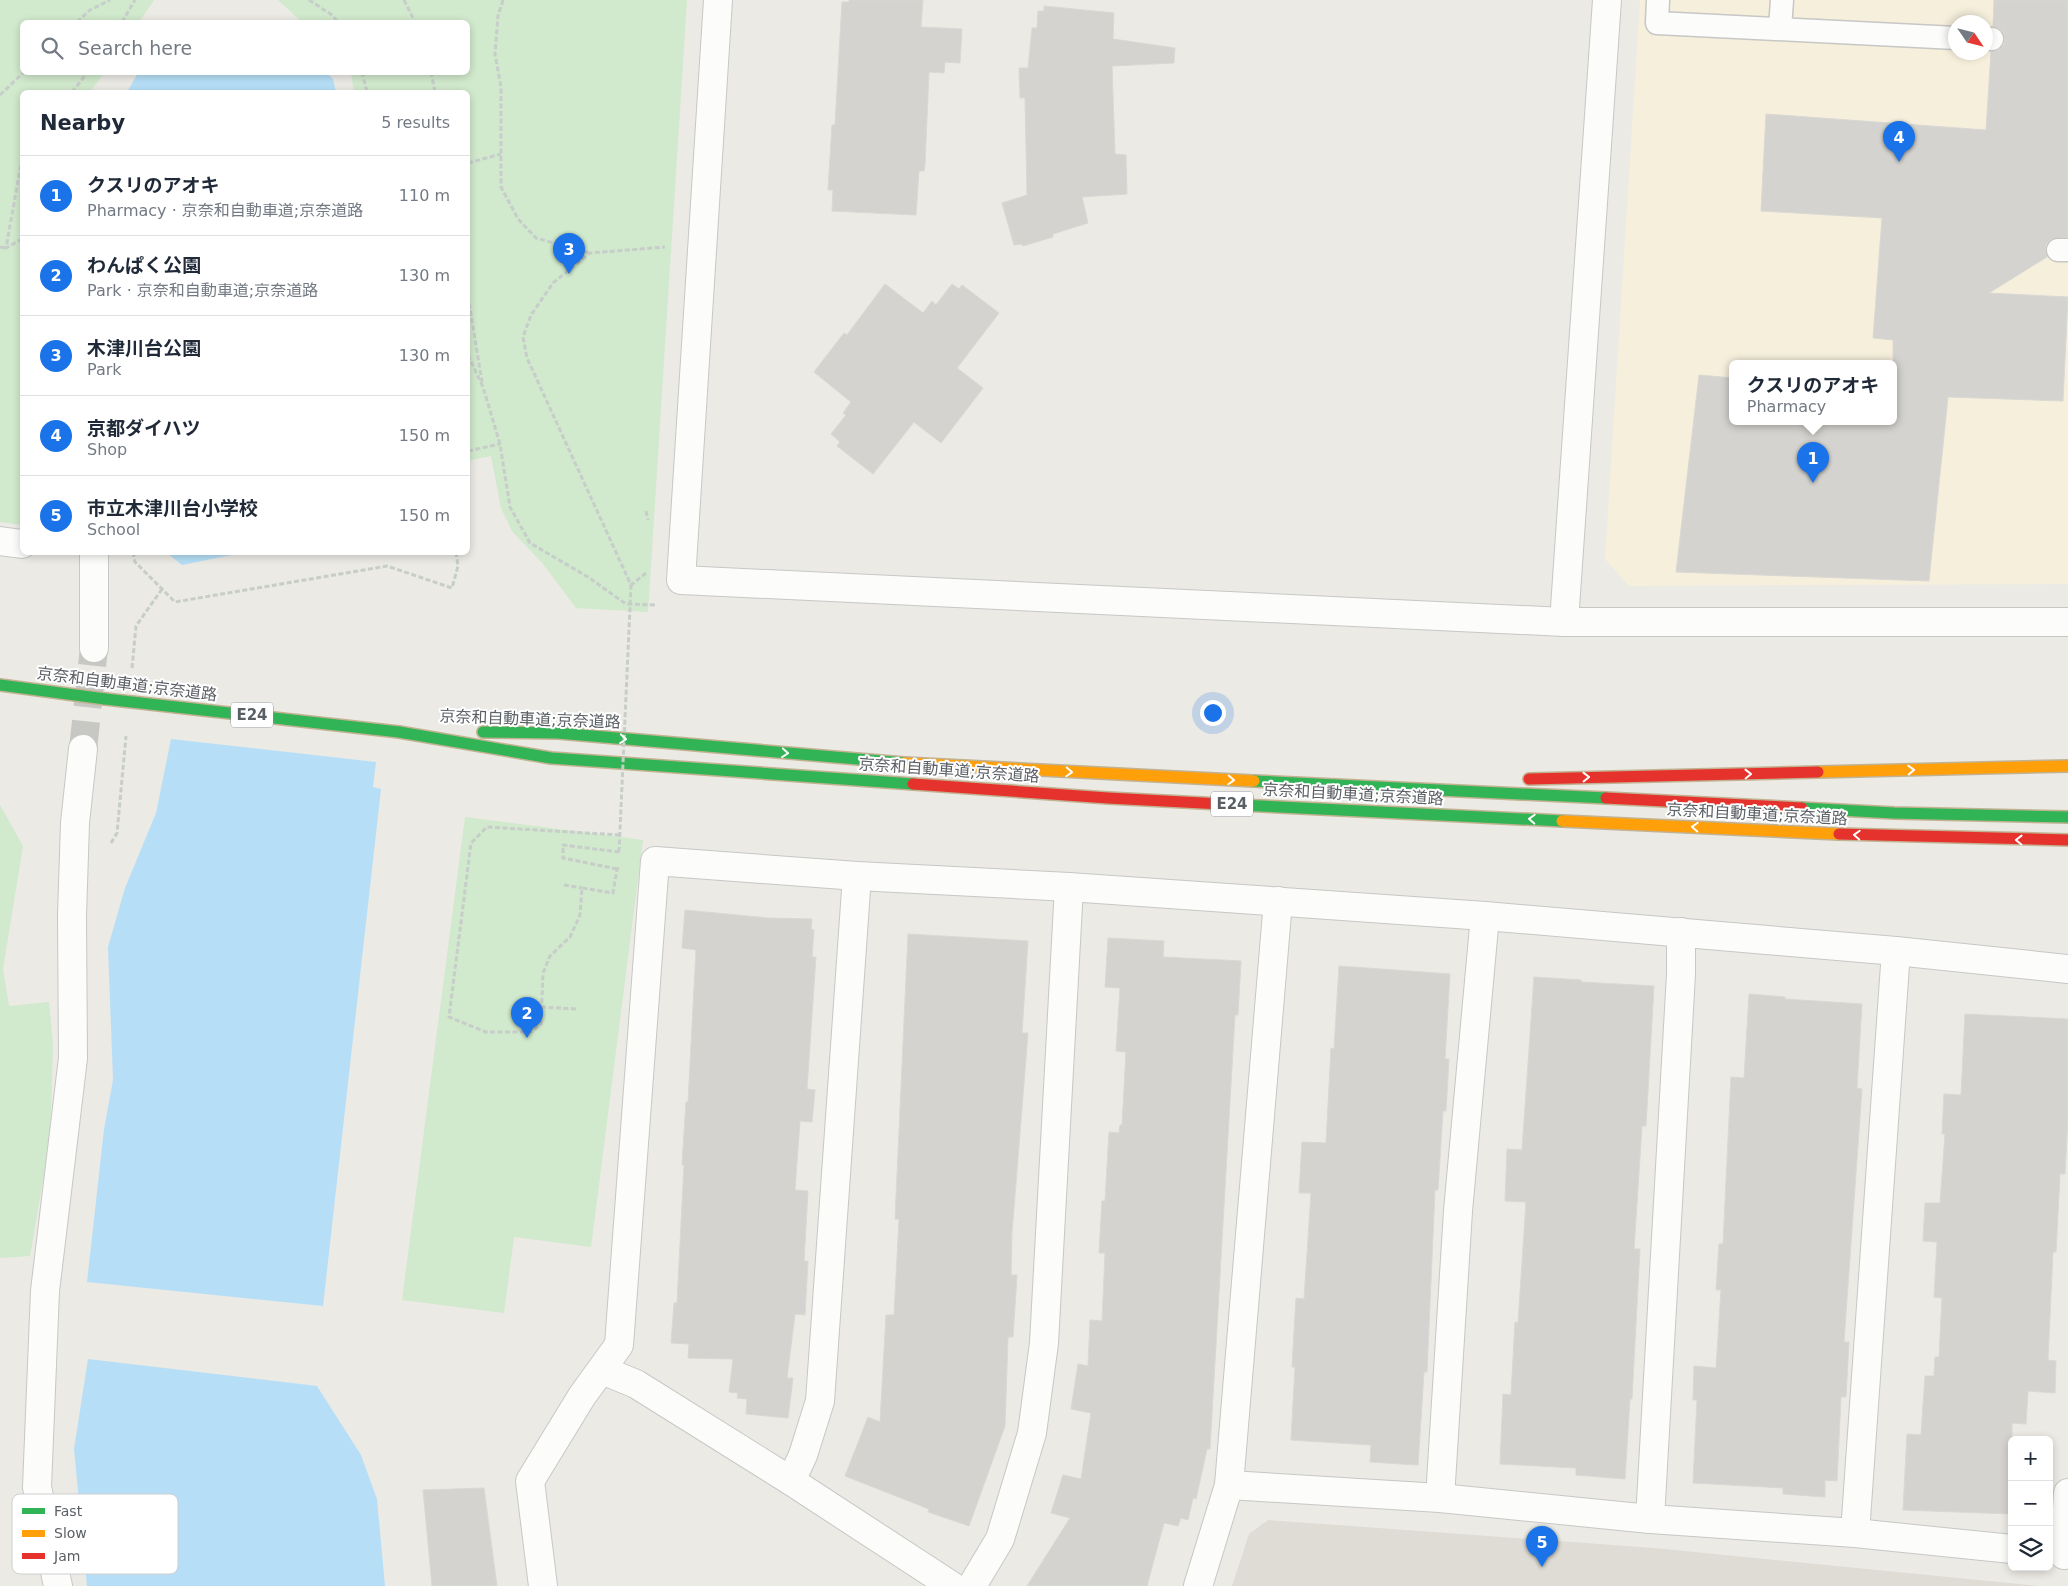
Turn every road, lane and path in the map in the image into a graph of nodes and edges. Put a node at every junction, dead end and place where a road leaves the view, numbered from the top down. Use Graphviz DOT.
graph roads {
  1 [pos="110,0"];
  2 [pos="135,0"];
  3 [pos="309,0"];
  4 [pos="404,0"];
  5 [pos="503,0"];
  6 [pos="718,0"];
  7 [pos="1607,0"];
  8 [pos="1658,0"];
  9 [pos="1782,0"];
  10 [pos="80,20"];
  11 [pos="123,20"];
  12 [pos="336,20"];
  13 [pos="414,20"];
  14 [pos="1780,28"];
  15 [pos="1948,38"];
  16 [pos="21,75"];
  17 [pos="86,75"];
  18 [pos="363,75"];
  19 [pos="432,75"];
  20 [pos="74,90"];
  21 [pos="366,90"];
  22 [pos="435,90"];
  23 [pos="0,95"];
  24 [pos="501,154"];
  25 [pos="470,162"];
  26 [pos="20,169"];
  27 [pos="20,240"];
  28 [pos="665,247"];
  29 [pos="0,248"];
  30 [pos="6,248"];
  31 [pos="590,253"];
  32 [pos="470,308"];
  33 [pos="470,360"];
  34 [pos="483,387"];
  35 [pos="500,444"];
  36 [pos="470,451"];
  37 [pos="0,541"];
  38 [pos="20,544"];
  39 [pos="94,555"];
  40 [pos="134,555"];
  41 [pos="456,555"];
  42 [pos="681,580"];
  43 [pos="162,589"];
  44 [pos="1564,622"];
  45 [pos="2068,622"];
  46 [pos="94,648"];
  47 [pos="132,676"];
  48 [pos="0,685"];
  49 [pos="399,732"];
  50 [pos="126,734"];
  51 [pos="83,749"];
  52 [pos="2068,766"];
  53 [pos="1516,780"];
  54 [pos="1496,781"];
  55 [pos="1380,788"];
  56 [pos="2068,817"];
  57 [pos="620,835"];
  58 [pos="2068,840"];
  59 [pos="108,849"];
  60 [pos="655,861"];
  61 [pos="617,868"];
  62 [pos="856,876"];
  63 [pos="564,884"];
  64 [pos="1069,887"];
  65 [pos="582,888"];
  66 [pos="1278,901"];
  67 [pos="1485,916"];
  68 [pos="1682,932"];
  69 [pos="1896,951"];
  70 [pos="2068,969"];
  71 [pos="542,1007"];
  72 [pos="578,1009"];
  73 [pos="602,1370"];
  74 [pos="791,1481"];
  75 [pos="1229,1485"];
  76 [pos="2068,1493"];
  77 [pos="38,1494"];
  78 [pos="1440,1498"];
  79 [pos="1650,1519"];
  80 [pos="1855,1533"];
  81 [pos="2008,1549"];
  82 [pos="2060,1555"];
  83 [pos="543,1586"];
  84 [pos="952,1586"];
  85 [pos="972,1586"];
  86 [pos="1198,1586"];
  1 -- 10 [label="path"];
  2 -- 11 [label="path"];
  3 -- 12 [label="path"];
  4 -- 13 [label="path"];
  5 -- 24 [label="path"];
  6 -- 42 [label="street"];
  7 -- 44 [label="street"];
  8 -- 14 [label="lane"];
  9 -- 14 [label="lane"];
  14 -- 15 [label="lane"];
  16 -- 23 [label="path"];
  17 -- 20 [label="path"];
  18 -- 21 [label="path"];
  19 -- 22 [label="path"];
  24 -- 25 [label="path"];
  24 -- 31 [label="path"];
  26 -- 30 [label="path"];
  27 -- 30 [label="path"];
  28 -- 31 [label="path"];
  29 -- 30 [label="path"];
  31 -- 57 [label="path, bridge"];
  32 -- 34 [label="path"];
  33 -- 34 [label="path"];
  34 -- 35 [label="path"];
  35 -- 36 [label="path"];
  35 -- 42 [label="path"];
  37 -- 38 [label="street"];
  39 -- 46 [label="street"];
  40 -- 43 [label="path"];
  41 -- 43 [label="path"];
  42 -- 44 [label="street"];
  43 -- 47 [label="path"];
  44 -- 45 [label="street"];
  48 -- 49 [label="highway, 京奈和自動車道;京奈道路 / E24, bridge"];
  49 -- 55 [label="highway, 京奈和自動車道;京奈道路 / E24, one-way"];
  58 -- 49 [label="highway, 京奈和自動車道;京奈道路 / E24, one-way"];
  50 -- 59 [label="path"];
  51 -- 77 [label="street"];
  53 -- 52 [label="highway, one-way"];
  54 -- 55 [label="highway"];
  55 -- 56 [label="highway, 京奈和自動車道;京奈道路 / E24"];
  57 -- 61 [label="path, bridge"];
  57 -- 71 [label="path"];
  60 -- 61 [label="path"];
  60 -- 62 [label="street"];
  60 -- 73 [label="street"];
  61 -- 65 [label="path"];
  62 -- 64 [label="street"];
  62 -- 74 [label="street"];
  63 -- 65 [label="path"];
  64 -- 66 [label="street"];
  64 -- 85 [label="street"];
  65 -- 71 [label="path"];
  66 -- 67 [label="street"];
  66 -- 75 [label="street"];
  67 -- 68 [label="street"];
  67 -- 78 [label="street"];
  68 -- 69 [label="street"];
  68 -- 79 [label="street"];
  69 -- 70 [label="street"];
  69 -- 80 [label="street"];
  71 -- 72 [label="path"];
  73 -- 74 [label="street"];
  73 -- 83 [label="street"];
  74 -- 84 [label="street"];
  75 -- 78 [label="street"];
  75 -- 86 [label="street"];
  76 -- 82 [label="street"];
  78 -- 79 [label="street"];
  79 -- 80 [label="street"];
  80 -- 81 [label="street"];
}
